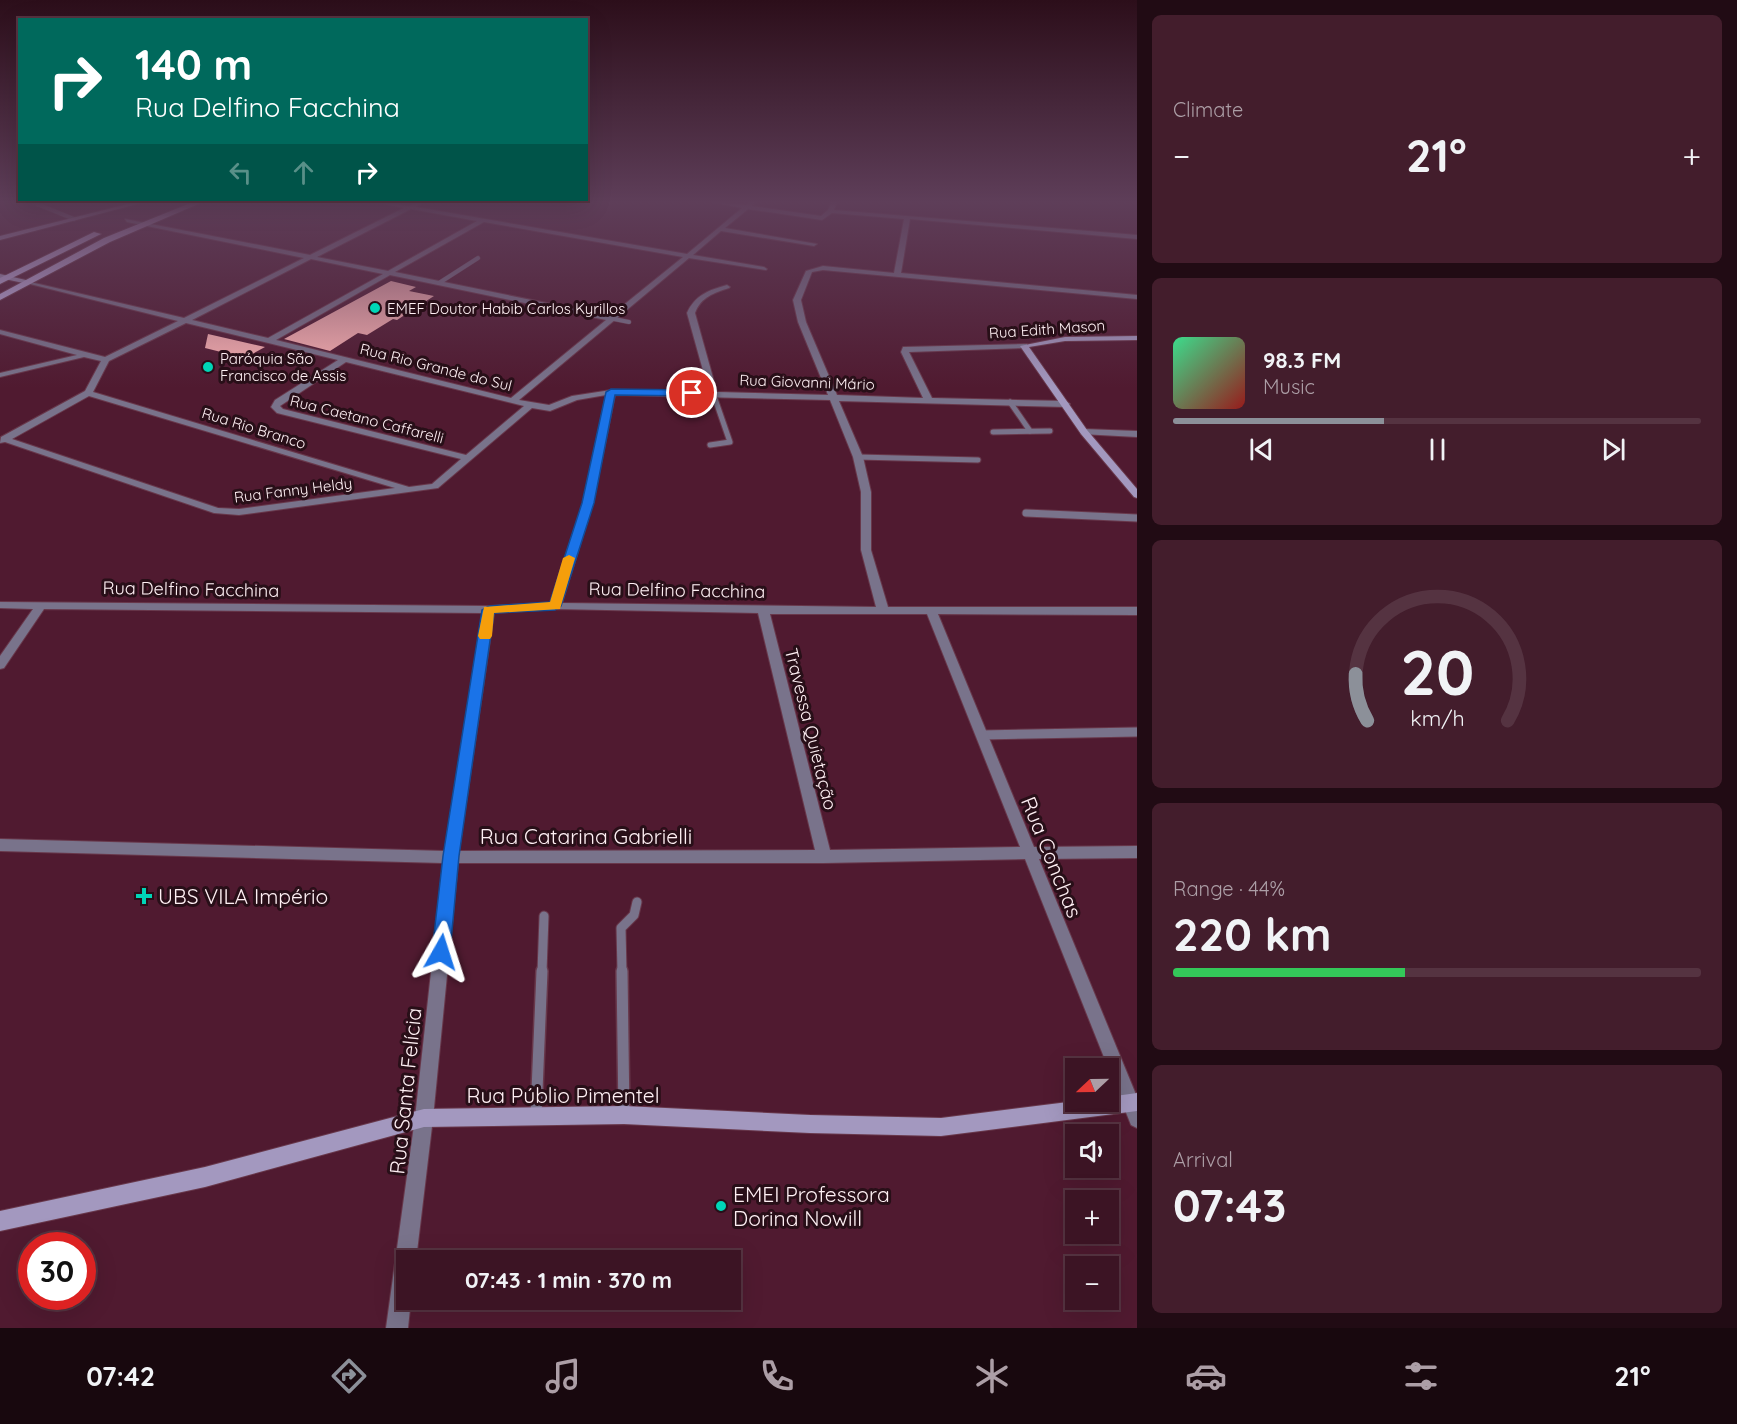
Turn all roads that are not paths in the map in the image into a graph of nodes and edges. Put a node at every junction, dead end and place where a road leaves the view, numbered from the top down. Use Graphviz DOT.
graph roads {
  1 [pos="32,264"];
  2 [pos="64,264"];
  3 [pos="294,264"];
  4 [pos="346,264"];
  5 [pos="403,264"];
  6 [pos="469,264"];
  7 [pos="677,264"];
  8 [pos="734,264"];
  9 [pos="899,264"];
  10 [pos="764,269"];
  11 [pos="387,273"];
  12 [pos="897,275"];
  13 [pos="2,278"];
  14 [pos="28,282"];
  15 [pos="439,283"];
  16 [pos="727,287"];
  17 [pos="0,297"];
  18 [pos="1137,297"];
  19 [pos="609,318"];
  20 [pos="182,320"];
  21 [pos="629,322"];
  22 [pos="0,332"];
  23 [pos="1137,338"];
  24 [pos="269,341"];
  25 [pos="1024,346"];
  26 [pos="85,355"];
  27 [pos="345,359"];
  28 [pos="106,360"];
  29 [pos="1,374"];
  30 [pos="611,392"];
  31 [pos="88,393"];
  32 [pos="713,393"];
  33 [pos="834,397"];
  34 [pos="927,399"];
  35 [pos="513,400"];
  36 [pos="1010,402"];
  37 [pos="1066,404"];
  38 [pos="530,405"];
  39 [pos="550,408"];
  40 [pos="1030,431"];
  41 [pos="1050,431"];
  42 [pos="993,432"];
  43 [pos="1084,432"];
  44 [pos="1137,434"];
  45 [pos="2,440"];
  46 [pos="710,445"];
  47 [pos="858,457"];
  48 [pos="468,458"];
  49 [pos="978,460"];
  50 [pos="411,490"];
  51 [pos="1137,495"];
  52 [pos="1026,513"];
  53 [pos="1137,518"];
  54 [pos="0,605"];
  55 [pos="41,605"];
  56 [pos="555,606"];
  57 [pos="489,610"];
  58 [pos="763,610"];
  59 [pos="884,610"];
  60 [pos="931,610"];
  61 [pos="1137,611"];
  62 [pos="0,665"];
  63 [pos="1137,732"];
  64 [pos="981,735"];
  65 [pos="0,845"];
  66 [pos="1137,852"];
  67 [pos="1027,853"];
  68 [pos="451,856"];
  69 [pos="824,857"];
  70 [pos="637,902"];
  71 [pos="544,916"];
  72 [pos="1135,1108"];
  73 [pos="624,1115"];
  74 [pos="536,1116"];
  75 [pos="424,1118"];
  76 [pos="0,1221"];
  77 [pos="397,1328"];
  1 -- 13 [label="main road"];
  2 -- 14 [label="main road"];
  3 -- 20 [label="street"];
  4 -- 11 [label="street"];
  5 -- 11 [label="street"];
  6 -- 15 [label="lane"];
  7 -- 19 [label="street"];
  8 -- 10 [label="street"];
  9 -- 12 [label="street"];
  11 -- 15 [label="street"];
  11 -- 24 [label="street"];
  12 -- 18 [label="street"];
  12 -- 33 [label="street"];
  13 -- 14 [label="street, Rua Rio Grande do Sul"];
  14 -- 17 [label="main road"];
  14 -- 20 [label="street, Rua Rio Grande do Sul"];
  15 -- 19 [label="street"];
  16 -- 32 [label="street"];
  19 -- 21 [label="lane"];
  19 -- 35 [label="street"];
  20 -- 24 [label="street, Rua Rio Grande do Sul"];
  20 -- 28 [label="street"];
  22 -- 26 [label="street"];
  23 -- 25 [label="street, Rua Edith Mason"];
  24 -- 27 [label="street, Rua Rio Grande do Sul"];
  25 -- 34 [label="street, Rua Edith Mason"];
  25 -- 37 [label="street"];
  26 -- 28 [label="street"];
  26 -- 29 [label="street"];
  27 -- 35 [label="street, Rua Rio Grande do Sul"];
  27 -- 48 [label="street, Rua Caetano Caffarelli"];
  28 -- 31 [label="street"];
  30 -- 32 [label="street, Rua Giovanni Mário"];
  30 -- 39 [label="street, Rua Giovanni Mário"];
  30 -- 56 [label="street"];
  31 -- 45 [label="street"];
  31 -- 50 [label="street, Rua Rio Branco"];
  32 -- 33 [label="street, Rua Giovanni Mário"];
  32 -- 46 [label="lane"];
  33 -- 34 [label="street, Rua Giovanni Mário"];
  33 -- 47 [label="street"];
  34 -- 36 [label="street, Rua Giovanni Mário"];
  35 -- 38 [label="street, Rua Rio Grande do Sul"];
  36 -- 37 [label="street, Rua Giovanni Mário"];
  36 -- 40 [label="lane"];
  37 -- 43 [label="street"];
  38 -- 39 [label="street, Rua Rio Grande do Sul"];
  38 -- 48 [label="street, Rua Fanny Heldy"];
  40 -- 41 [label="lane"];
  40 -- 42 [label="lane"];
  43 -- 44 [label="street"];
  43 -- 51 [label="street"];
  45 -- 50 [label="street, Rua Fanny Heldy"];
  47 -- 49 [label="lane"];
  47 -- 59 [label="street"];
  48 -- 50 [label="street, Rua Fanny Heldy"];
  52 -- 53 [label="lane"];
  54 -- 55 [label="street, Rua Delfino Facchina"];
  55 -- 57 [label="street, Rua Delfino Facchina"];
  55 -- 62 [label="street"];
  56 -- 57 [label="street, Rua Delfino Facchina"];
  56 -- 58 [label="street, Rua Delfino Facchina"];
  57 -- 68 [label="street, Rua Santa Felícia"];
  58 -- 59 [label="street, Rua Delfino Facchina"];
  58 -- 69 [label="street, Travessa Quietação"];
  59 -- 60 [label="street, Rua Delfino Facchina"];
  60 -- 61 [label="street, Rua Delfino Facchina"];
  60 -- 64 [label="street, Rua Conchas"];
  63 -- 64 [label="lane"];
  64 -- 67 [label="street, Rua Conchas"];
  65 -- 68 [label="street, Rua Catarina Gabrielli"];
  66 -- 67 [label="street, Rua Catarina Gabrielli"];
  67 -- 69 [label="street, Rua Catarina Gabrielli"];
  67 -- 72 [label="street, Rua Conchas"];
  68 -- 69 [label="street, Rua Catarina Gabrielli"];
  68 -- 75 [label="street, Rua Santa Felícia"];
  70 -- 73 [label="lane"];
  71 -- 74 [label="lane"];
  72 -- 73 [label="street, Rua Públio Pimentel"];
  73 -- 74 [label="street, Rua Públio Pimentel"];
  74 -- 75 [label="street, Rua Públio Pimentel"];
  75 -- 76 [label="street, Rua Públio Pimentel"];
  75 -- 77 [label="street, Rua Santa Felícia"];
}
